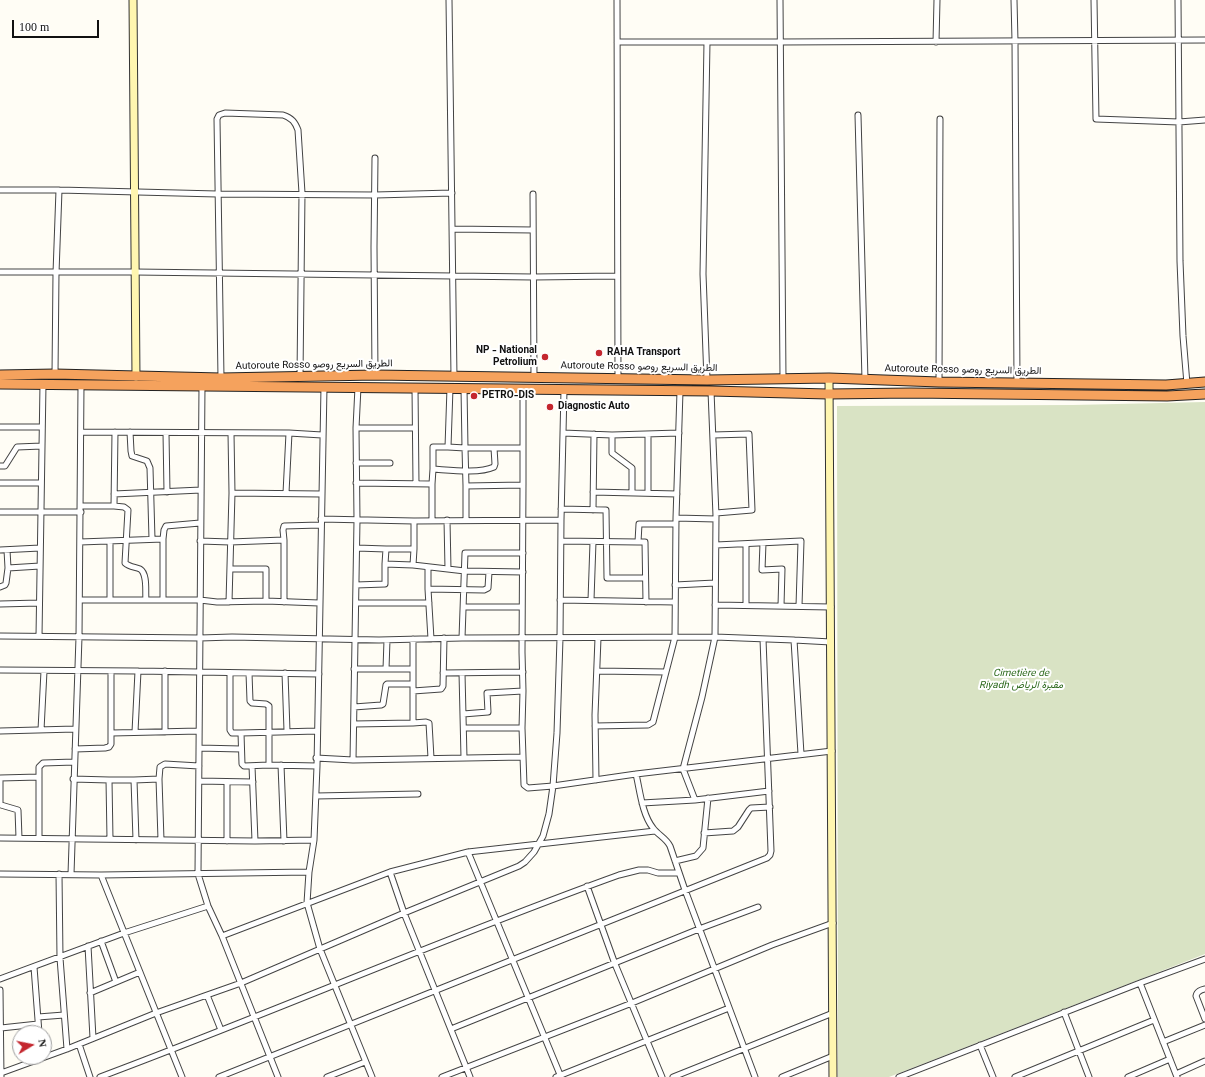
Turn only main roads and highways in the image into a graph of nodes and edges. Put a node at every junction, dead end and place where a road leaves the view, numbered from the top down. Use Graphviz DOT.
graph roads {
  1 [pos="0,375"];
  2 [pos="1205,382"];
  3 [pos="0,384"];
  4 [pos="1205,394"];
  1 -- 2 [label="highway, Autoroute Rosso الطريق السريع روصو"];
  3 -- 4 [label="highway, Autoroute Rosso الطريق السريع روصو"];
}
